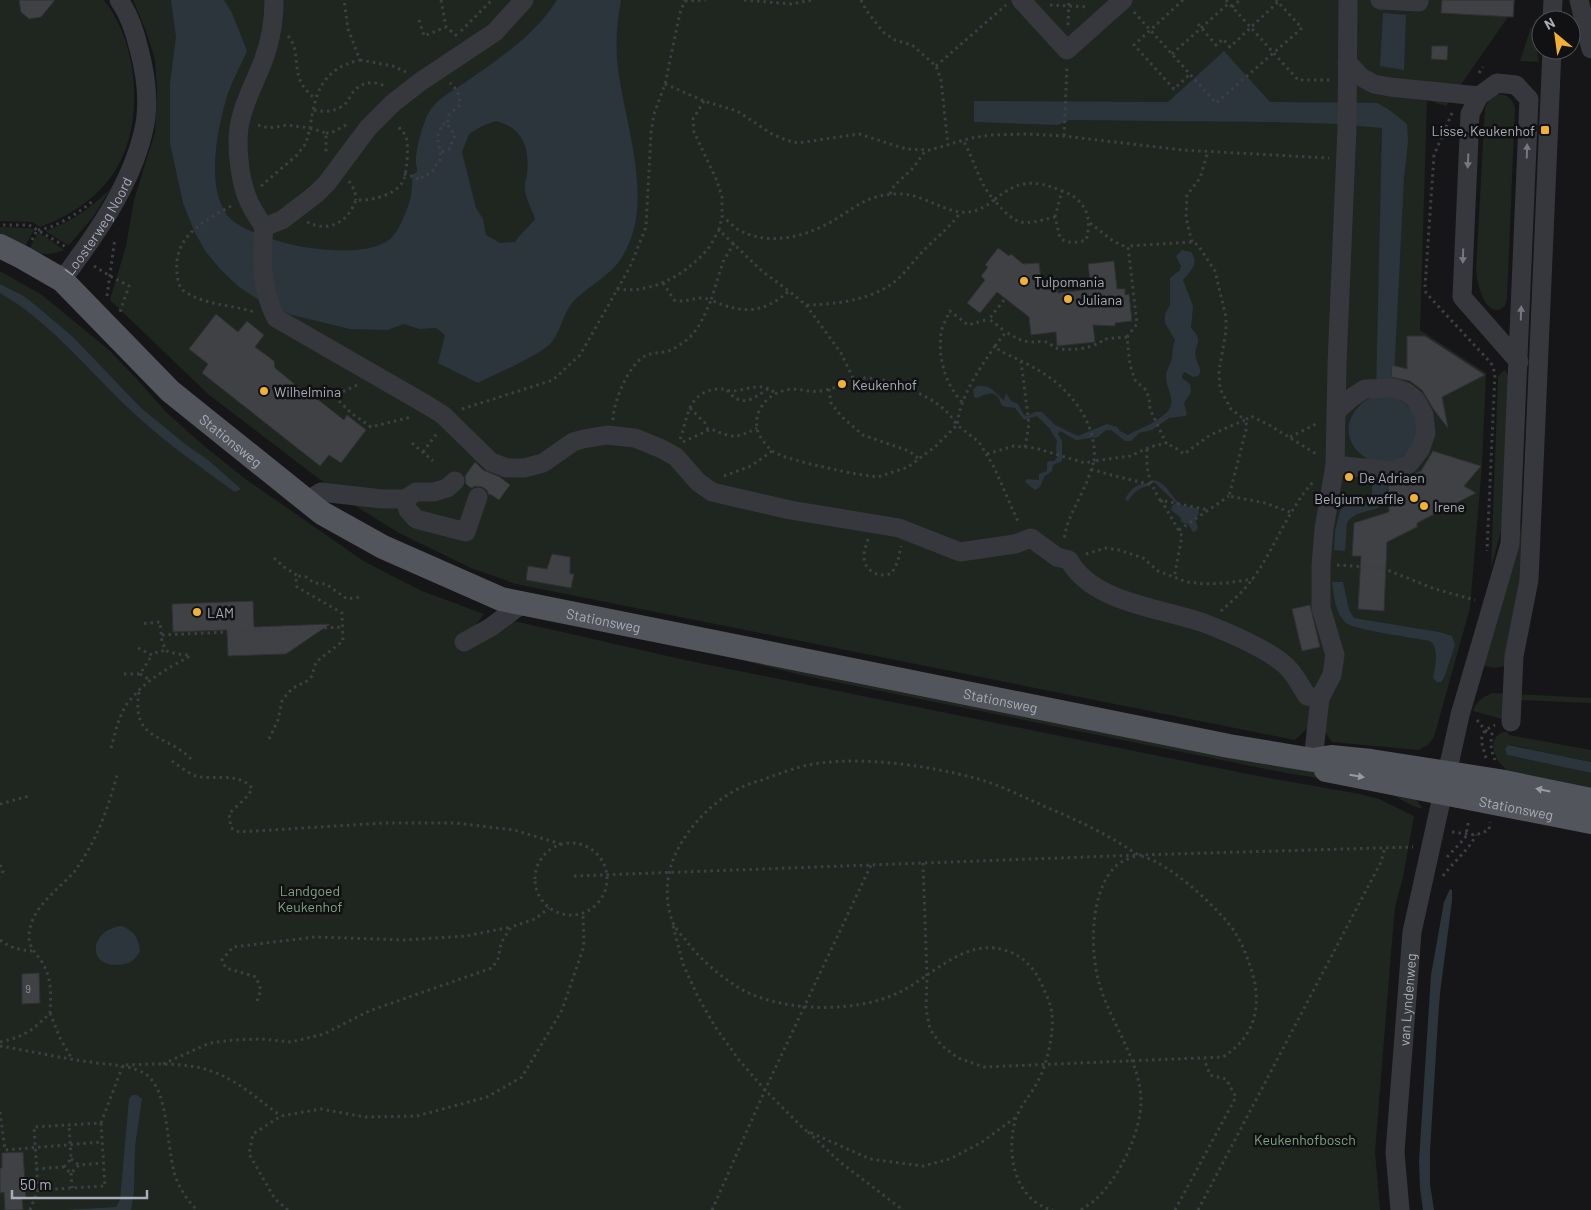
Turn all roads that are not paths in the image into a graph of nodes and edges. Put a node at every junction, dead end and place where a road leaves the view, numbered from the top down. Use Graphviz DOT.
graph roads {
  1 [pos="119,0"];
  2 [pos="274,0"];
  3 [pos="524,0"];
  4 [pos="1022,0"];
  5 [pos="1348,0"];
  6 [pos="1380,0"];
  7 [pos="1419,0"];
  8 [pos="1579,0"];
  9 [pos="1126,3"];
  10 [pos="1591,49"];
  11 [pos="1552,60"];
  12 [pos="1347,80"];
  13 [pos="1472,95"];
  14 [pos="264,229"];
  15 [pos="0,246"];
  16 [pos="62,280"];
  17 [pos="1519,362"];
  18 [pos="1337,411"];
  19 [pos="1335,465"];
  20 [pos="455,481"];
  21 [pos="478,497"];
  22 [pos="404,500"];
  23 [pos="308,501"];
  24 [pos="522,604"];
  25 [pos="464,642"];
  26 [pos="1320,698"];
  27 [pos="1511,722"];
  28 [pos="1312,760"];
  29 [pos="1444,782"];
  30 [pos="1591,800"];
  31 [pos="1591,822"];
  32 [pos="1400,1210"];
  1 -- 16 [label="street, Loosterweg Noord"];
  2 -- 14 [label="street"];
  3 -- 14 [label="street"];
  4 -- 9 [label="street"];
  5 -- 12 [label="street"];
  6 -- 7 [label="street"];
  8 -- 10 [label="street"];
  11 -- 27 [label="street"];
  12 -- 13 [label="street"];
  12 -- 18 [label="street"];
  13 -- 17 [label="street, one-way"];
  17 -- 13 [label="street, one-way"];
  14 -- 26 [label="street"];
  15 -- 16 [label="main road, Stationsweg"];
  16 -- 23 [label="main road, Stationsweg"];
  17 -- 29 [label="street"];
  18 -- 19 [label="street"];
  18 -- 19 [label="street"];
  19 -- 26 [label="street"];
  20 -- 22 [label="street"];
  21 -- 22 [label="street"];
  22 -- 23 [label="street"];
  23 -- 24 [label="main road, Stationsweg"];
  24 -- 25 [label="street"];
  24 -- 28 [label="main road, Stationsweg"];
  26 -- 28 [label="street"];
  28 -- 29 [label="main road, Stationsweg"];
  30 -- 29 [label="main road, Stationsweg, one-way"];
  29 -- 31 [label="main road, Stationsweg"];
  29 -- 32 [label="street, van Lyndenweg"];
}
